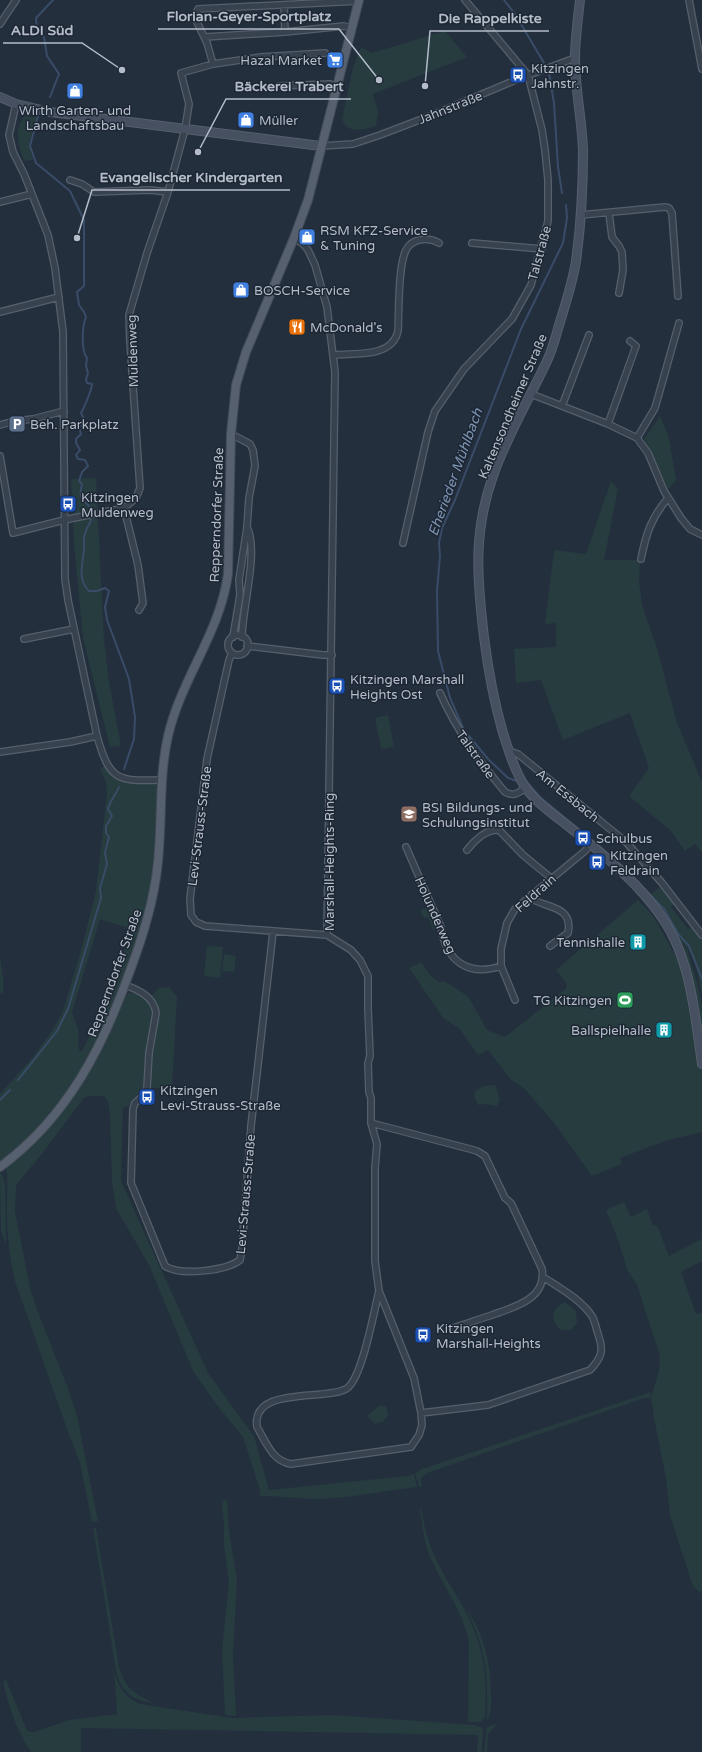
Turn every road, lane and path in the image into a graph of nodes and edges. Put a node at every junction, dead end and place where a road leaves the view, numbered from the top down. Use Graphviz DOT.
graph roads {
  1 [pos="16,0"];
  2 [pos="465,0"];
  3 [pos="580,0"];
  4 [pos="689,0"];
  5 [pos="359,1"];
  6 [pos="284,5"];
  7 [pos="0,24"];
  8 [pos="351,28"];
  9 [pos="284,32"];
  10 [pos="204,37"];
  11 [pos="325,53"];
  12 [pos="575,58"];
  13 [pos="213,64"];
  14 [pos="702,69"];
  15 [pos="528,75"];
  16 [pos="279,86"];
  17 [pos="336,86"];
  18 [pos="0,98"];
  19 [pos="16,104"];
  20 [pos="185,129"];
  21 [pos="321,146"];
  22 [pos="70,180"];
  23 [pos="168,192"];
  24 [pos="32,194"];
  25 [pos="0,202"];
  26 [pos="610,213"];
  27 [pos="581,214"];
  28 [pos="294,238"];
  29 [pos="439,243"];
  30 [pos="472,243"];
  31 [pos="542,249"];
  32 [pos="619,293"];
  33 [pos="678,296"];
  34 [pos="59,297"];
  35 [pos="0,312"];
  36 [pos="679,322"];
  37 [pos="589,335"];
  38 [pos="630,341"];
  39 [pos="334,355"];
  40 [pos="531,394"];
  41 [pos="562,406"];
  42 [pos="64,411"];
  43 [pos="0,424"];
  44 [pos="608,424"];
  45 [pos="231,434"];
  46 [pos="637,438"];
  47 [pos="0,456"];
  48 [pos="668,498"];
  49 [pos="124,508"];
  50 [pos="64,520"];
  51 [pos="247,527"];
  52 [pos="702,535"];
  53 [pos="403,543"];
  54 [pos="641,559"];
  55 [pos="139,610"];
  56 [pos="74,629"];
  57 [pos="233,637"];
  58 [pos="242,637"];
  59 [pos="24,639"];
  60 [pos="247,646"];
  61 [pos="232,653"];
  62 [pos="332,655"];
  63 [pos="440,693"];
  64 [pos="97,736"];
  65 [pos="509,751"];
  66 [pos="0,752"];
  67 [pos="162,780"];
  68 [pos="526,788"];
  69 [pos="591,844"];
  70 [pos="406,846"];
  71 [pos="467,850"];
  72 [pos="551,878"];
  73 [pos="532,894"];
  74 [pos="273,932"];
  75 [pos="327,935"];
  76 [pos="702,935"];
  77 [pos="550,946"];
  78 [pos="502,966"];
  79 [pos="125,984"];
  80 [pos="515,1000"];
  81 [pos="702,1064"];
  82 [pos="371,1123"];
  83 [pos="0,1167"];
  84 [pos="543,1277"];
  85 [pos="379,1291"];
  86 [pos="453,1328"];
  87 [pos="421,1413"];
  1 -- 7 [label="street"];
  2 -- 15 [label="street, Talstraße"];
  3 -- 12 [label="main road, Kaltensondheimer Straße"];
  4 -- 14 [label="street"];
  5 -- 6 [label="street"];
  5 -- 8 [label="main road, Repperndorfer Straße"];
  6 -- 9 [label="street"];
  6 -- 10 [label="street"];
  8 -- 9 [label="street"];
  8 -- 17 [label="main road, Repperndorfer Straße"];
  9 -- 10 [label="street"];
  10 -- 13 [label="street"];
  11 -- 13 [label="street"];
  12 -- 15 [label="street, Jahnstraße"];
  12 -- 27 [label="main road, Kaltensondheimer Straße"];
  13 -- 20 [label="street, Muldenweg"];
  15 -- 21 [label="street, Jahnstraße"];
  15 -- 31 [label="street, Talstraße"];
  16 -- 17 [label="street"];
  17 -- 21 [label="main road, Repperndorfer Straße"];
  18 -- 19 [label="main road"];
  19 -- 20 [label="main road"];
  19 -- 24 [label="street"];
  20 -- 21 [label="main road"];
  20 -- 23 [label="street, Muldenweg"];
  21 -- 28 [label="main road, Repperndorfer Straße"];
  22 -- 23 [label="street"];
  23 -- 49 [label="street, Muldenweg"];
  24 -- 25 [label="street"];
  24 -- 34 [label="street"];
  26 -- 27 [label="street"];
  26 -- 32 [label="street"];
  26 -- 33 [label="street"];
  27 -- 40 [label="main road, Kaltensondheimer Straße"];
  28 -- 39 [label="street, Marshall-Heights-Ring"];
  28 -- 45 [label="main road, Repperndorfer Straße"];
  29 -- 39 [label="street"];
  30 -- 31 [label="street"];
  31 -- 53 [label="street, Talstraße"];
  34 -- 35 [label="street"];
  34 -- 42 [label="street"];
  36 -- 46 [label="street"];
  37 -- 41 [label="street"];
  38 -- 44 [label="street"];
  39 -- 62 [label="street, Marshall-Heights-Ring"];
  40 -- 41 [label="street"];
  40 -- 65 [label="main road, Kaltensondheimer Straße"];
  41 -- 44 [label="street"];
  42 -- 43 [label="street"];
  42 -- 50 [label="street"];
  44 -- 46 [label="street"];
  45 -- 51 [label="street, Levi-Strauss-Straße"];
  45 -- 67 [label="main road, Repperndorfer Straße"];
  46 -- 48 [label="street"];
  47 -- 50 [label="street"];
  48 -- 52 [label="street"];
  48 -- 54 [label="street"];
  49 -- 50 [label="street"];
  49 -- 55 [label="street"];
  50 -- 56 [label="street"];
  51 -- 57 [label="street, Levi-Strauss-Straße"];
  51 -- 58 [label="street, Levi-Strauss-Straße"];
  56 -- 59 [label="street"];
  56 -- 64 [label="street"];
  57 -- 58 [label="street"];
  57 -- 61 [label="street, Levi-Strauss-Straße"];
  58 -- 60 [label="street"];
  60 -- 61 [label="street"];
  60 -- 62 [label="street"];
  61 -- 74 [label="street, Levi-Strauss-Straße"];
  62 -- 75 [label="street, Marshall-Heights-Ring"];
  63 -- 68 [label="street, Talstraße"];
  64 -- 66 [label="street"];
  64 -- 67 [label="street"];
  65 -- 68 [label="main road, Kaltensondheimer Straße"];
  65 -- 76 [label="street, Am Essbach"];
  67 -- 79 [label="main road, Repperndorfer Straße"];
  68 -- 69 [label="main road, Kaltensondheimer Straße"];
  69 -- 72 [label="street, Feldrain"];
  69 -- 81 [label="main road, Kaltensondheimer Straße"];
  70 -- 78 [label="street, Holunderweg"];
  71 -- 72 [label="street"];
  72 -- 73 [label="street, Feldrain"];
  73 -- 77 [label="street"];
  73 -- 78 [label="street, Feldrain"];
  74 -- 75 [label="street, Levi-Strauss-Straße"];
  74 -- 79 [label="street, Levi-Strauss-Straße"];
  75 -- 82 [label="street, Marshall-Heights-Ring"];
  78 -- 80 [label="street, Feldrain"];
  79 -- 83 [label="main road, Repperndorfer Straße"];
  82 -- 84 [label="street"];
  82 -- 85 [label="street, Marshall-Heights-Ring"];
  84 -- 86 [label="street"];
  84 -- 87 [label="street"];
  85 -- 87 [label="street, Marshall-Heights-Ring"];
  85 -- 87 [label="street, Marshall-Heights-Ring"];
}
